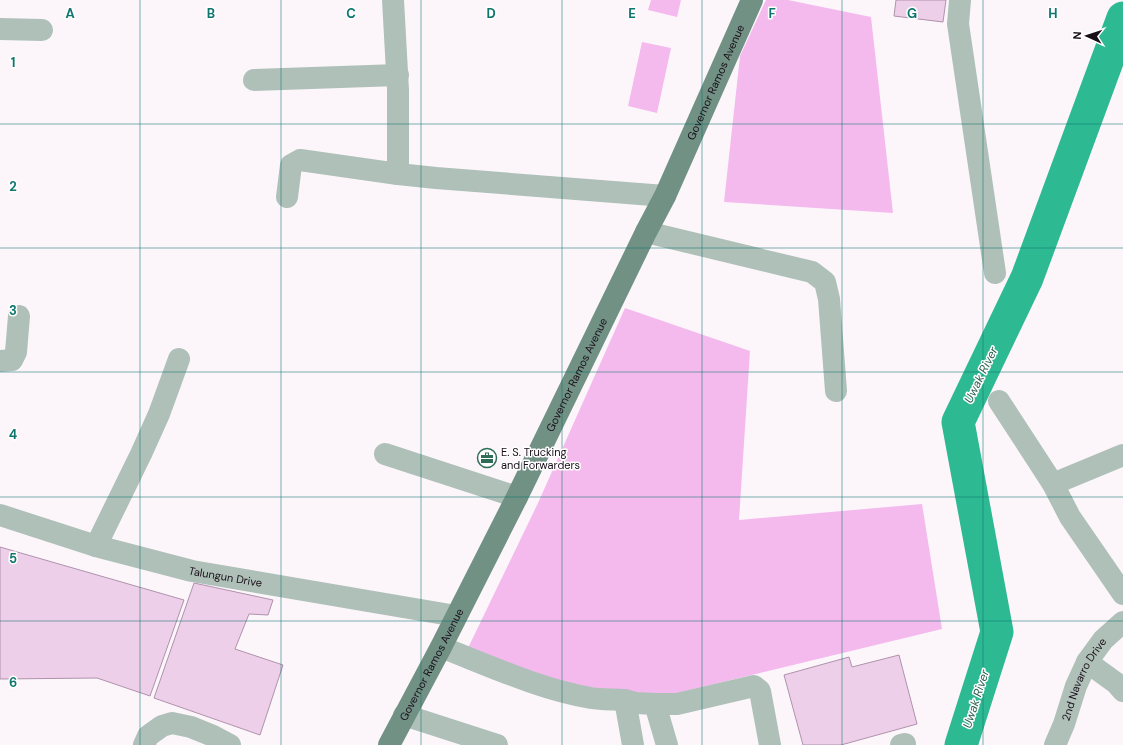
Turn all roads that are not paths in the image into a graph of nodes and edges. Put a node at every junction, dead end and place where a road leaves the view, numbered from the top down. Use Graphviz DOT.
graph roads {
  1 [pos="392,0"];
  2 [pos="752,0"];
  3 [pos="960,0"];
  4 [pos="0,29"];
  5 [pos="42,30"];
  6 [pos="398,74"];
  7 [pos="254,80"];
  8 [pos="398,174"];
  9 [pos="664,196"];
  10 [pos="287,197"];
  11 [pos="646,232"];
  12 [pos="995,273"];
  13 [pos="19,316"];
  14 [pos="179,359"];
  15 [pos="0,361"];
  16 [pos="836,391"];
  17 [pos="999,401"];
  18 [pos="385,454"];
  19 [pos="1123,455"];
  20 [pos="1053,484"];
  21 [pos="517,498"];
  22 [pos="0,515"];
  23 [pos="96,546"];
  24 [pos="1123,594"];
  25 [pos="456,616"];
  26 [pos="1123,622"];
  27 [pos="441,647"];
  28 [pos="1087,662"];
  29 [pos="1123,691"];
  30 [pos="625,700"];
  31 [pos="655,704"];
  32 [pos="404,715"];
  33 [pos="144,745"];
  34 [pos="230,745"];
  35 [pos="389,745"];
  36 [pos="497,745"];
  37 [pos="633,745"];
  38 [pos="667,745"];
  39 [pos="770,745"];
  40 [pos="1055,745"];
  1 -- 6 [label="street"];
  2 -- 9 [label="main road, Governor Ramos Avenue"];
  3 -- 12 [label="street"];
  4 -- 5 [label="street"];
  6 -- 7 [label="street"];
  6 -- 8 [label="street"];
  8 -- 9 [label="street"];
  8 -- 10 [label="street"];
  9 -- 11 [label="main road, Governor Ramos Avenue"];
  11 -- 16 [label="street"];
  11 -- 21 [label="main road, Governor Ramos Avenue"];
  13 -- 15 [label="street"];
  14 -- 23 [label="street"];
  17 -- 20 [label="street"];
  18 -- 21 [label="street"];
  19 -- 20 [label="street"];
  20 -- 24 [label="street"];
  21 -- 25 [label="main road, Governor Ramos Avenue"];
  22 -- 23 [label="street, Talungun Drive"];
  23 -- 25 [label="street, Talungun Drive"];
  25 -- 27 [label="main road, Governor Ramos Avenue"];
  26 -- 28 [label="street, 2nd Navarro Drive"];
  27 -- 30 [label="street"];
  27 -- 32 [label="main road, Governor Ramos Avenue"];
  28 -- 29 [label="street"];
  28 -- 40 [label="street, 2nd Navarro Drive"];
  30 -- 31 [label="street"];
  30 -- 37 [label="street"];
  31 -- 38 [label="street"];
  31 -- 39 [label="street"];
  32 -- 35 [label="main road, Governor Ramos Avenue"];
  32 -- 36 [label="street"];
  33 -- 34 [label="street"];
}
